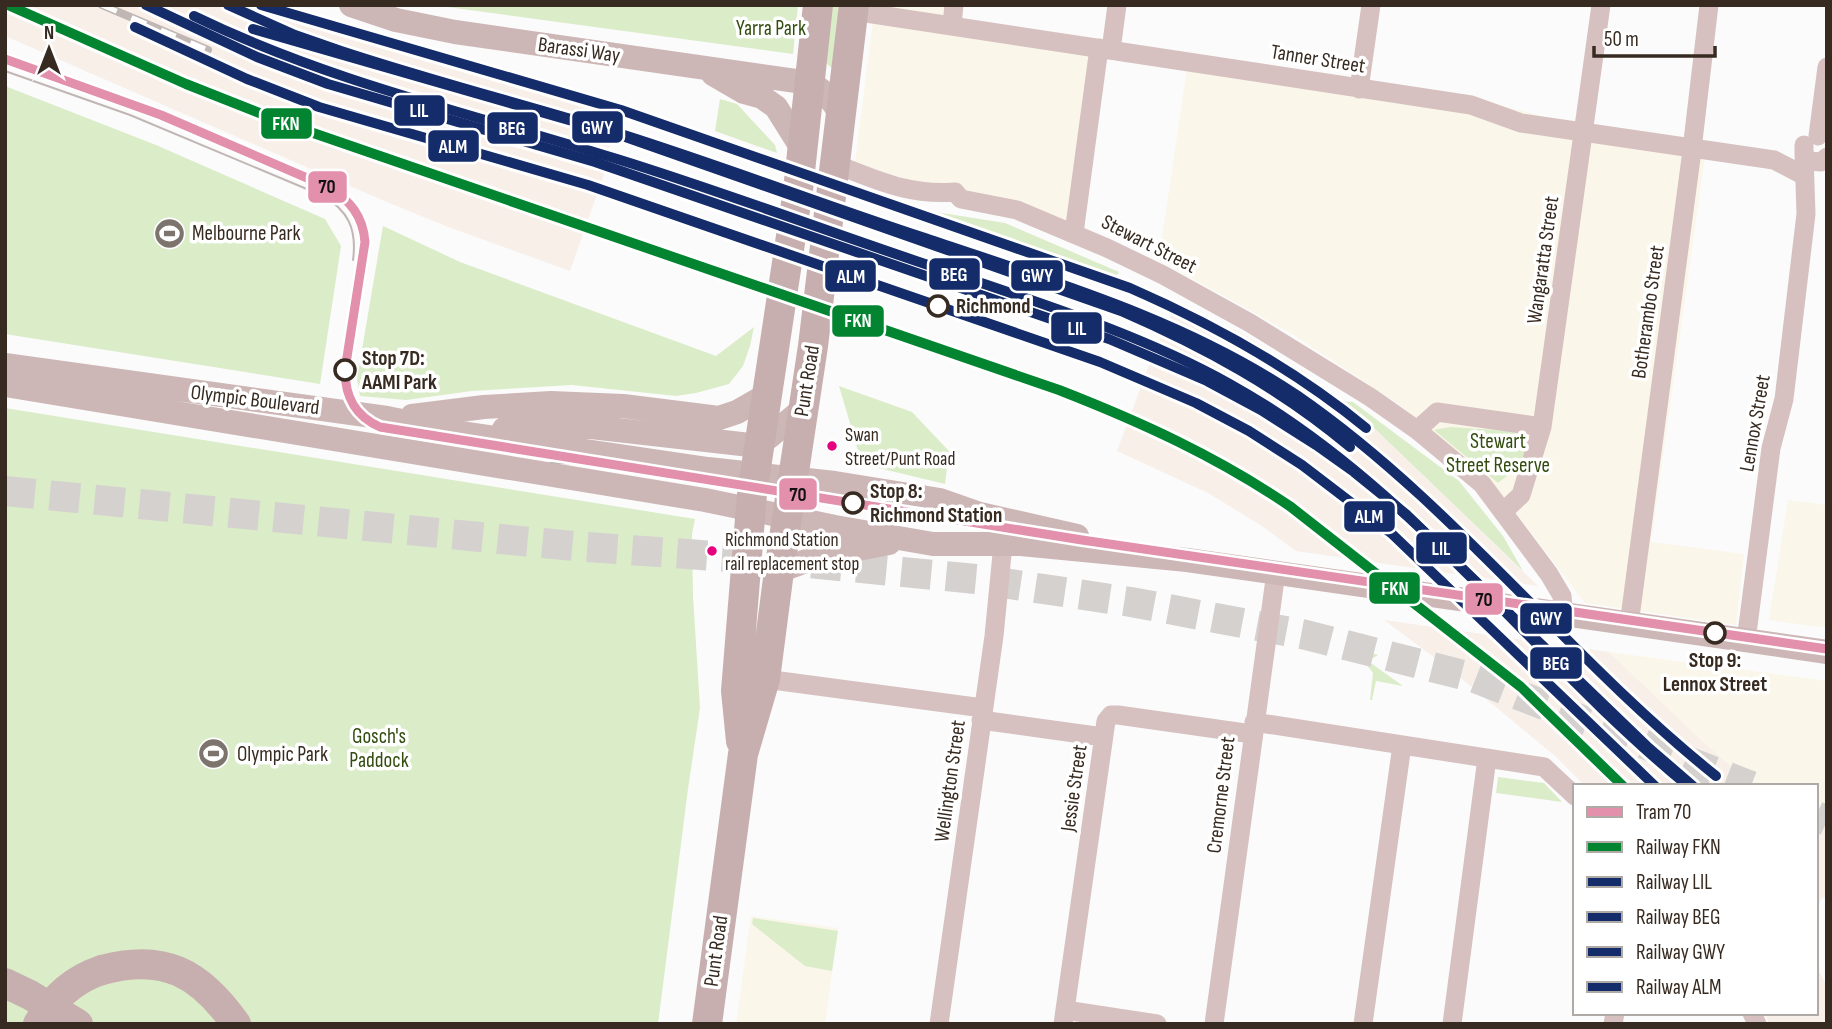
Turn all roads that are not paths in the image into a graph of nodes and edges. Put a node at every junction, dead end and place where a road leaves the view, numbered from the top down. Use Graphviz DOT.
graph roads {
  1 [pos="351,5"];
  2 [pos="818,5"];
  3 [pos="954,5"];
  4 [pos="1117,5"];
  5 [pos="1371,5"];
  6 [pos="1601,5"];
  7 [pos="1709,5"];
  8 [pos="854,8"];
  9 [pos="952,25"];
  10 [pos="1105,49"];
  11 [pos="1827,67"];
  12 [pos="703,68"];
  13 [pos="810,83"];
  14 [pos="1359,89"];
  15 [pos="841,116"];
  16 [pos="1584,131"];
  17 [pos="1693,148"];
  18 [pos="1824,148"];
  19 [pos="803,150"];
  20 [pos="1803,152"];
  21 [pos="1773,160"];
  22 [pos="835,164"];
  23 [pos="1803,175"];
  24 [pos="1806,214"];
  25 [pos="1074,233"];
  26 [pos="5,365"];
  27 [pos="5,385"];
  28 [pos="765,396"];
  29 [pos="484,407"];
  30 [pos="803,409"];
  31 [pos="387,418"];
  32 [pos="1542,428"];
  33 [pos="1417,430"];
  34 [pos="462,433"];
  35 [pos="364,443"];
  36 [pos="758,443"];
  37 [pos="470,463"];
  38 [pos="755,474"];
  39 [pos="794,478"];
  40 [pos="751,509"];
  41 [pos="1504,511"];
  42 [pos="788,517"];
  43 [pos="921,542"];
  44 [pos="1003,544"];
  45 [pos="1187,560"];
  46 [pos="779,571"];
  47 [pos="1276,572"];
  48 [pos="1564,615"];
  49 [pos="1629,625"];
  50 [pos="1746,641"];
  51 [pos="1827,652"];
  52 [pos="765,679"];
  53 [pos="982,714"];
  54 [pos="1253,728"];
  55 [pos="1103,737"];
  56 [pos="1402,745"];
  57 [pos="743,754"];
  58 [pos="1487,758"];
  59 [pos="1573,794"];
  60 [pos="5,983"];
  61 [pos="1064,1017"];
  62 [pos="38,1024"];
  63 [pos="78,1024"];
  64 [pos="236,1024"];
  65 [pos="706,1024"];
  66 [pos="939,1024"];
  67 [pos="1157,1024"];
  68 [pos="1214,1024"];
  69 [pos="1363,1024"];
  70 [pos="1452,1024"];
  1 -- 12 [label="main road, Barassi Way"];
  2 -- 13 [label="highway, Punt Road"];
  3 -- 9 [label="street"];
  4 -- 10 [label="street"];
  5 -- 14 [label="street"];
  6 -- 16 [label="street, Wangaratta Street"];
  7 -- 17 [label="street, Botherambo Street"];
  8 -- 9 [label="street, Tanner Street"];
  8 -- 15 [label="highway, Punt Road"];
  9 -- 10 [label="street, Tanner Street"];
  10 -- 14 [label="street, Tanner Street"];
  10 -- 25 [label="street"];
  11 -- 18 [label="street, Lennox Street"];
  12 -- 13 [label="main road, Barassi Way"];
  12 -- 19 [label="main road"];
  13 -- 15 [label="main road"];
  13 -- 19 [label="highway, Punt Road"];
  14 -- 16 [label="street, Tanner Street"];
  15 -- 22 [label="highway, Punt Road"];
  16 -- 17 [label="street, Tanner Street"];
  16 -- 32 [label="street, Wangaratta Street"];
  17 -- 21 [label="street, Tanner Street"];
  17 -- 49 [label="street, Botherambo Street"];
  18 -- 20 [label="street"];
  18 -- 24 [label="street, Lennox Street"];
  19 -- 28 [label="highway, Punt Road"];
  20 -- 21 [label="street, Tanner Street"];
  20 -- 23 [label="street, Lennox Street"];
  21 -- 23 [label="street, Tanner Street"];
  22 -- 25 [label="street, Stewart Street"];
  22 -- 30 [label="highway, Punt Road"];
  23 -- 24 [label="street, Lennox Street"];
  24 -- 50 [label="street, Lennox Street"];
  25 -- 33 [label="street, Stewart Street"];
  26 -- 31 [label="main road, Olympic Boulevard"];
  27 -- 35 [label="main road, Olympic Boulevard"];
  28 -- 29 [label="main road"];
  28 -- 36 [label="highway, Punt Road"];
  29 -- 31 [label="main road"];
  29 -- 34 [label="main road"];
  30 -- 36 [label="main road"];
  30 -- 39 [label="highway, Punt Road"];
  31 -- 34 [label="main road, Olympic Boulevard"];
  32 -- 33 [label="street"];
  32 -- 41 [label="street, Wangaratta Street"];
  33 -- 41 [label="street, Stewart Street"];
  34 -- 35 [label="main road"];
  34 -- 36 [label="main road"];
  34 -- 37 [label="main road"];
  34 -- 38 [label="main road, Olympic Boulevard"];
  35 -- 37 [label="main road, Olympic Boulevard"];
  36 -- 38 [label="highway, Punt Road"];
  37 -- 40 [label="main road, Olympic Boulevard"];
  38 -- 39 [label="main road, Olympic Boulevard"];
  38 -- 40 [label="highway, Punt Road"];
  39 -- 42 [label="highway, Punt Road"];
  39 -- 45 [label="main road, Olympic Boulevard"];
  40 -- 42 [label="main road, Olympic Boulevard"];
  40 -- 57 [label="highway, Punt Road"];
  41 -- 48 [label="street, Stewart Street"];
  42 -- 43 [label="main road, Olympic Boulevard"];
  42 -- 46 [label="highway, Punt Road"];
  43 -- 44 [label="main road"];
  43 -- 46 [label="main road"];
  44 -- 45 [label="main road"];
  44 -- 53 [label="street, Wellington Street"];
  45 -- 47 [label="main road"];
  46 -- 52 [label="highway, Punt Road"];
  47 -- 48 [label="main road"];
  47 -- 54 [label="street, Cremorne Street"];
  48 -- 49 [label="main road"];
  49 -- 50 [label="main road"];
  50 -- 51 [label="main road"];
  52 -- 53 [label="street"];
  52 -- 57 [label="highway, Punt Road"];
  53 -- 55 [label="street"];
  53 -- 66 [label="street, Wellington Street"];
  54 -- 55 [label="street, Jessie Street"];
  54 -- 56 [label="street"];
  54 -- 68 [label="street, Cremorne Street"];
  55 -- 61 [label="street, Jessie Street"];
  56 -- 58 [label="street"];
  56 -- 69 [label="street"];
  57 -- 65 [label="highway, Punt Road"];
  58 -- 59 [label="street"];
  58 -- 70 [label="street"];
  60 -- 63 [label="highway"];
  61 -- 67 [label="street, Jessie Street"];
  62 -- 64 [label="highway, bridge"];
}
